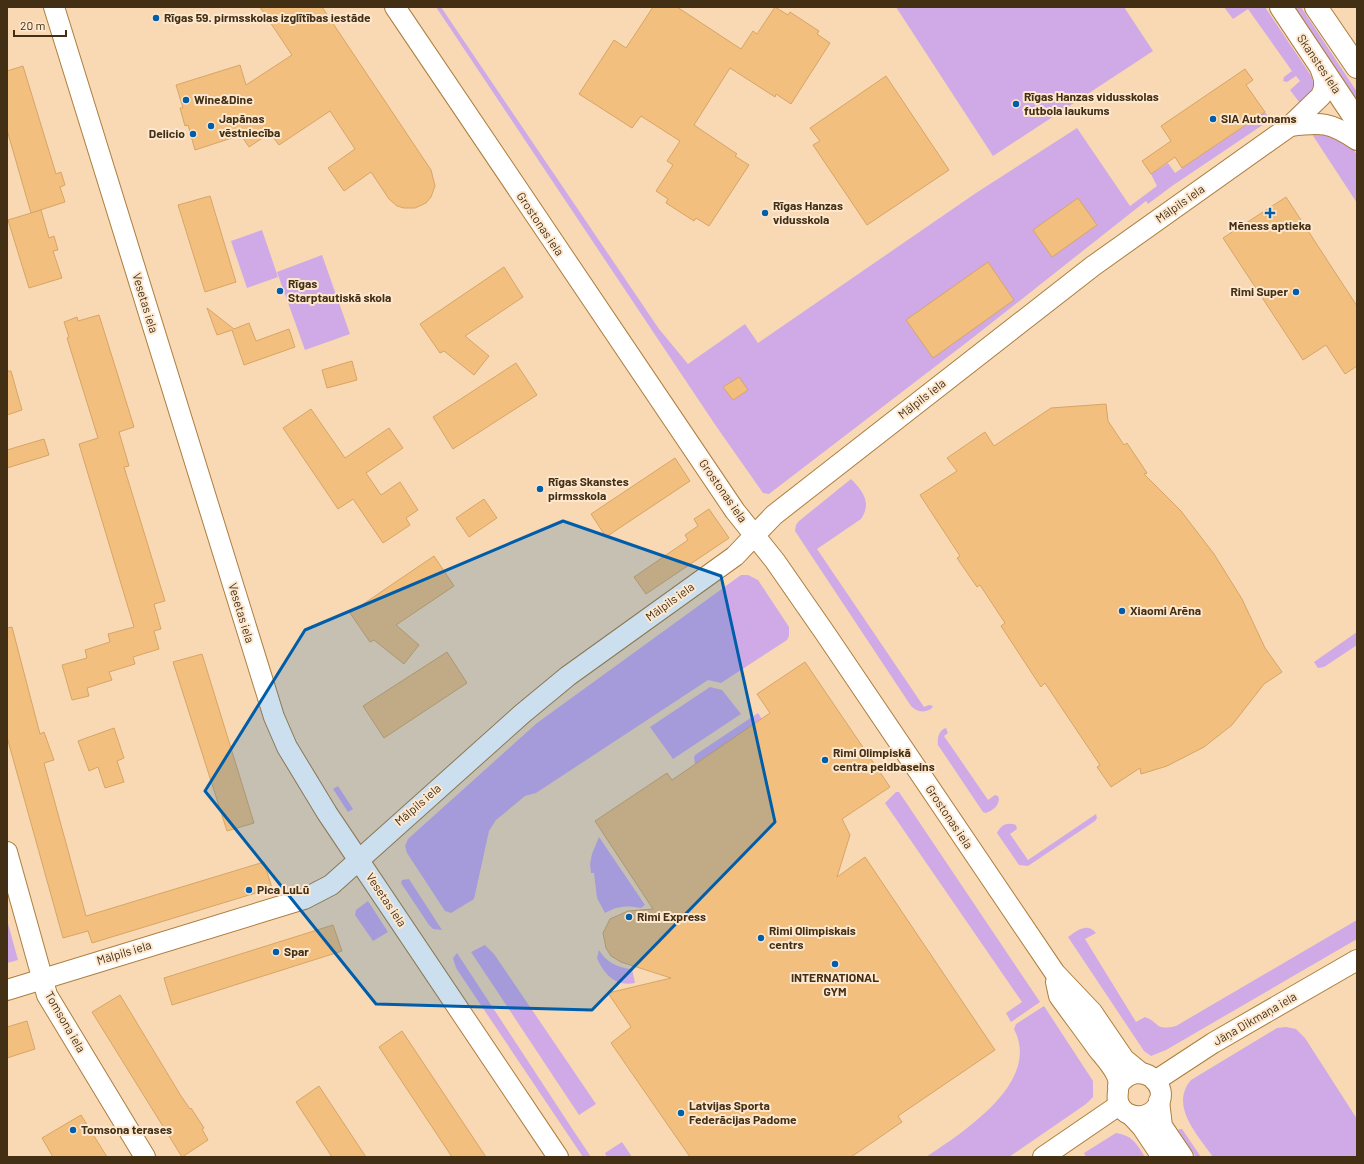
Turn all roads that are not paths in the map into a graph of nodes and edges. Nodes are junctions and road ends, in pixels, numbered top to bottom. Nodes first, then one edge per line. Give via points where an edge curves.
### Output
1 (54, 7) edge
2 (395, 7) edge
3 (1281, 7) edge
4 (1316, 7) edge
5 (1320, 67) junction
6 (1357, 67) edge
7 (1357, 121) edge
8 (1290, 126) junction
9 (1357, 140) edge
10 (756, 536) junction
11 (7, 852) edge
12 (358, 859) junction
13 (1357, 960) edge
14 (1055, 973) junction
15 (42, 979) junction
16 (7, 990) edge
17 (1148, 1077) junction
18 (1159, 1101) junction
19 (1123, 1102) junction
20 (145, 1157) edge
21 (558, 1157) edge
22 (1043, 1157) edge
23 (1162, 1157) edge
24 (1183, 1157) edge

1 - 12 street, Vesetas iela via 274,717 301,772
2 - 10 street, Grostonas iela via 735,511
3 - 5 main road, Skanstes iela
4 - 6 main road
5 - 7 main road, Skanstes iela
5 - 8 street, Mālpils iela via 1324,79 1321,96
8 - 9 street, Mālpils iela via 1308,123 1328,125
8 - 10 street, Mālpils iela via 1093,266 778,512
10 - 12 street, Mālpils iela via 735,556 556,685
10 - 14 street, Grostonas iela via 825,633
11 - 15 street, Tomsona iela
12 - 15 street, Mālpils iela via 331,884 304,899
12 - 21 street, Vesetas iela
13 - 17 street, Jāņa Dikmaņa iela via 1213,1043
14 - 17 street, Grostonas iela via 1092,1012 1124,1059
14 - 19 street, Grostonas iela via 1059,996 1112,1067 1117,1076
15 - 16 street, Mālpils iela
15 - 20 street, Tomsona iela via 47,995
17 - 18 street via 1159,1087
17 - 19 street via 1127,1076
18 - 19 street via 1156,1107 1145,1115
18 - 24 street via 1162,1126
19 - 22 street
19 - 23 street, Grostonas iela

